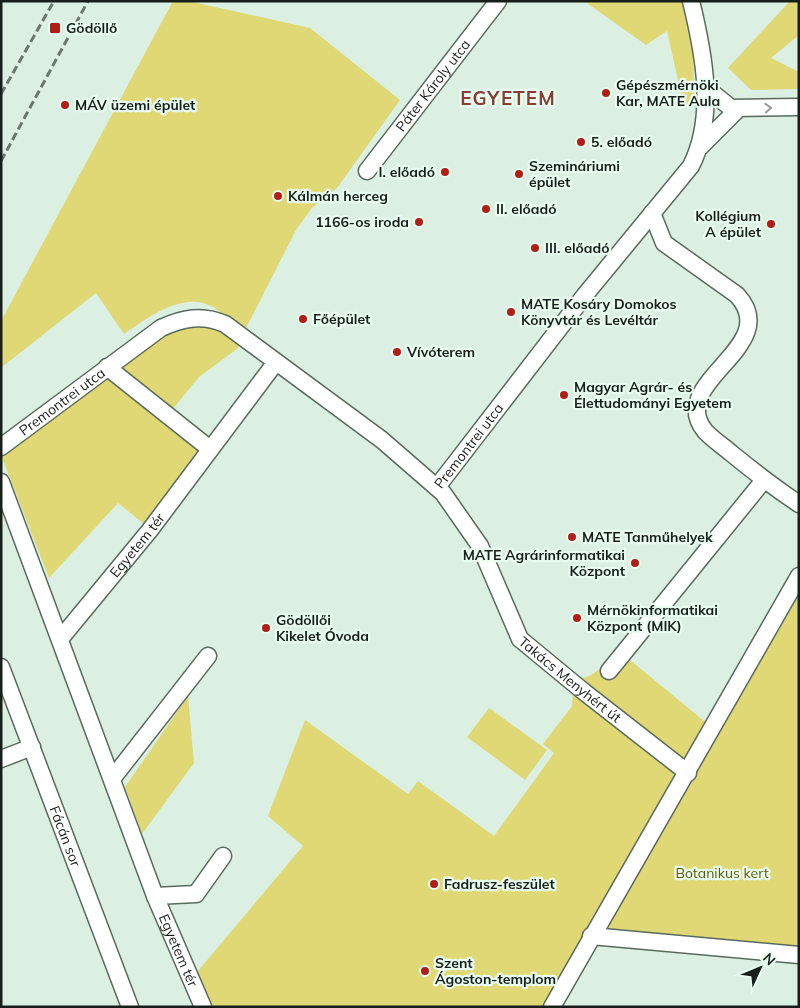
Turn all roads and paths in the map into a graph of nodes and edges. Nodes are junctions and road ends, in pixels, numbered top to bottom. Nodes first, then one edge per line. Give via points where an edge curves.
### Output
1 (498, 1) edge
2 (690, 1) edge
3 (704, 86) junction
4 (799, 107) edge
5 (738, 110) junction
6 (700, 147) junction
7 (367, 171) dead end
8 (652, 213) junction
9 (632, 238) junction
10 (664, 243) junction
11 (276, 362) junction
12 (107, 367) junction
13 (1, 447) edge
14 (210, 449) junction
15 (764, 480) junction
16 (1, 482) edge
17 (437, 487) junction
18 (799, 504) edge
19 (799, 576) edge
20 (61, 638) junction
21 (208, 656) dead end
22 (1, 667) edge
23 (609, 671) dead end
24 (32, 747) junction
25 (1, 759) edge
26 (688, 772) junction
27 (112, 779) junction
28 (223, 856) dead end
29 (155, 896) junction
30 (591, 936) junction
31 (799, 955) edge
32 (130, 1007) edge
33 (203, 1007) edge
34 (552, 1007) edge

1 - 7 street, Páter Károly utca
2 - 3 street, Premontrei utca
3 - 5 street via 726,106
3 - 6 street, Premontrei utca via 706,115
5 -> 4 street
5 - 6 street
6 - 8 street, Premontrei utca via 691,166
8 - 9 street, Premontrei utca
8 - 10 street
9 - 10 street
9 - 17 street, Premontrei utca
10 - 15 street via 737,295 747,308 747,334 699,396 697,410 704,430
11 - 12 street, Premontrei utca via 224,324 193,318 161,328
11 - 14 street, Egyetem tér
11 - 17 street, Premontrei utca via 382,440
12 - 13 street, Premontrei utca
12 - 14 street
14 - 20 street, Egyetem tér via 150,530
15 - 18 street
15 - 23 street
16 - 20 street, Egyetem tér
17 - 26 street, Takács Menyhért út via 480,546 520,639
19 - 26 street
20 - 27 street, Egyetem tér
21 - 27 street
22 - 24 street, Fácán sor
24 - 25 street
24 - 32 street, Fácán sor
26 - 30 street
27 - 29 street, Egyetem tér
28 - 29 street, Egyetem tér via 196,894
29 - 33 street, Egyetem tér
30 - 31 street
30 - 34 street

